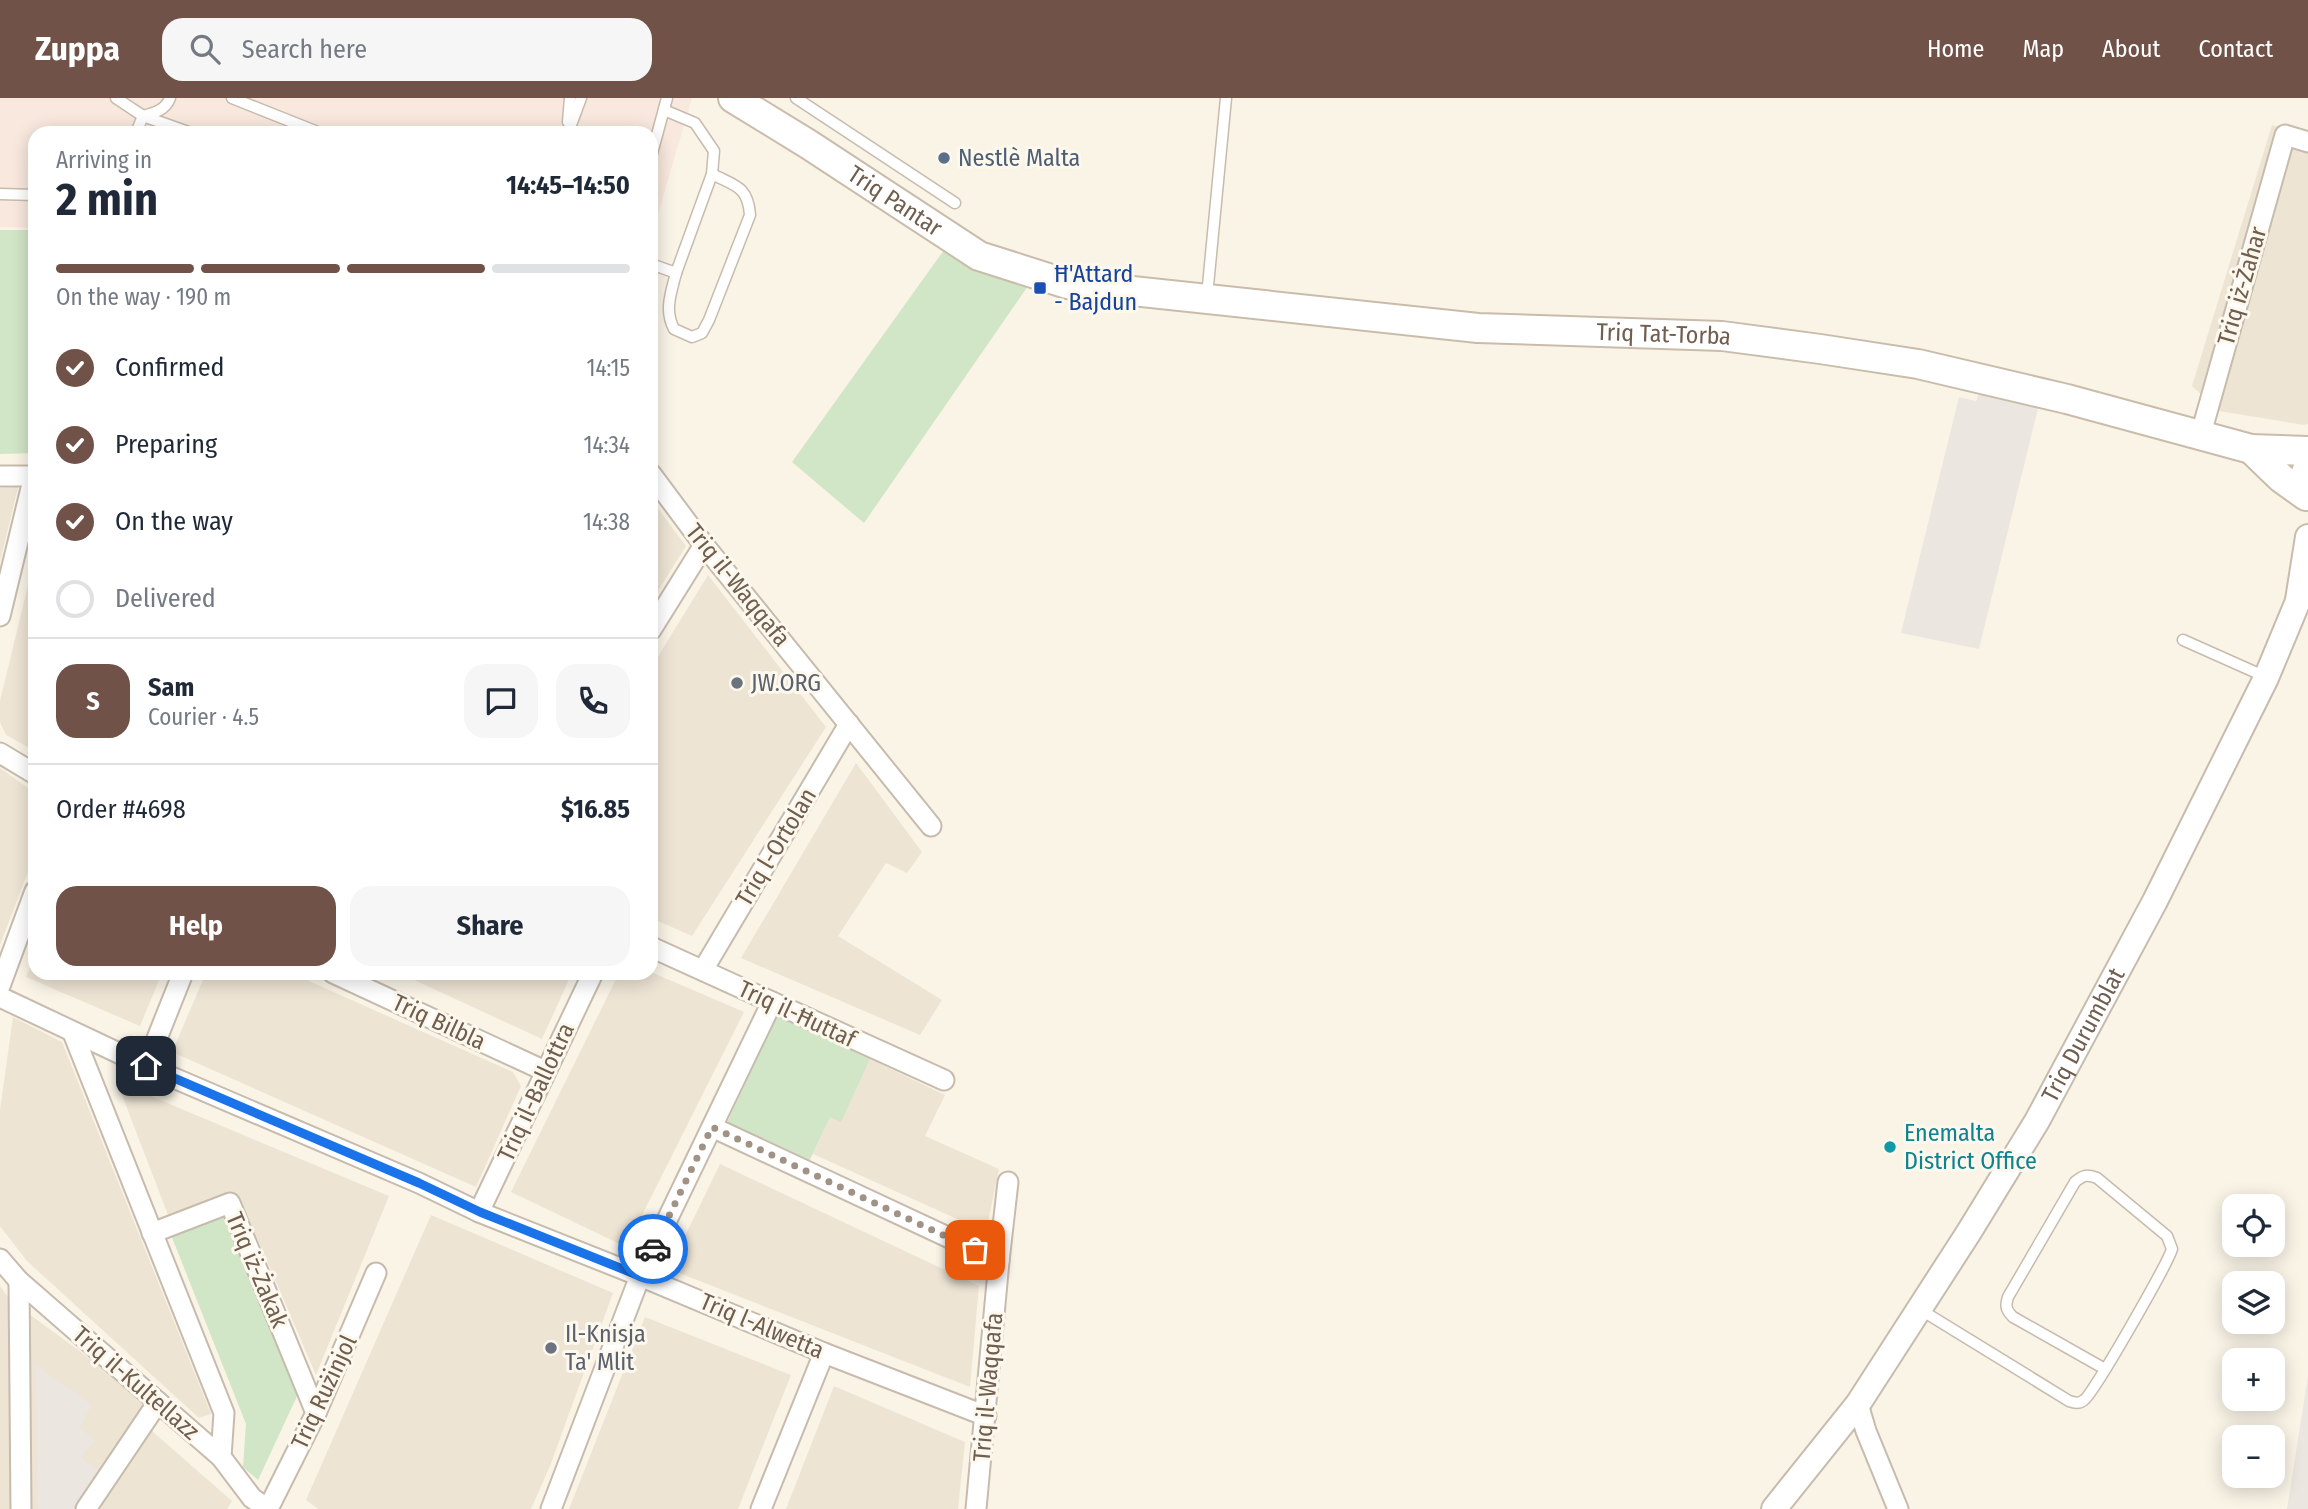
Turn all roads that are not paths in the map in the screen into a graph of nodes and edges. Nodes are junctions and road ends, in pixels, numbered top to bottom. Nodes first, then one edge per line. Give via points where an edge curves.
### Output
1 (116, 98) edge
2 (170, 98) edge
3 (232, 98) edge
4 (570, 98) edge
5 (581, 98) edge
6 (667, 98) edge
7 (733, 98) edge
8 (796, 98) edge
9 (1226, 98) edge
10 (664, 110) junction
11 (143, 116) junction
12 (139, 126) edge
13 (171, 126) edge
14 (302, 126) edge
15 (568, 126) edge
16 (571, 126) edge
17 (658, 132) edge
18 (2308, 142) edge
19 (712, 174) junction
20 (0, 194) edge
21 (28, 195) edge
22 (955, 203) dead end
23 (658, 267) edge
24 (676, 273) junction
25 (1067, 284) joint
26 (1206, 299) junction
27 (2308, 436) edge
28 (2200, 437) junction
29 (2241, 446) junction
30 (2308, 451) edge
31 (2308, 463) edge
32 (0, 476) edge
33 (28, 476) edge
34 (658, 483) edge
35 (2307, 497) edge
36 (28, 501) edge
37 (2308, 537) edge
38 (704, 545) junction
39 (2303, 593) edge
40 (0, 616) edge
41 (658, 619) edge
42 (2183, 640) dead end
43 (2266, 678) junction
44 (849, 724) junction
45 (0, 752) edge
46 (28, 770) edge
47 (932, 826) dead end
48 (28, 910) edge
49 (658, 950) edge
50 (703, 970) junction
51 (180, 980) edge
52 (348, 980) edge
53 (590, 980) edge
54 (0, 986) edge
55 (0, 997) edge
56 (772, 1002) junction
57 (74, 1033) junction
58 (146, 1066) junction
59 (545, 1071) junction
60 (944, 1080) dead end
61 (712, 1127) junction
62 (1009, 1182) dead end
63 (480, 1212) junction
64 (152, 1233) junction
65 (0, 1259) edge
66 (999, 1261) junction
67 (376, 1273) dead end
68 (640, 1276) junction
69 (19, 1280) junction
70 (1920, 1310) junction
71 (824, 1353) junction
72 (2105, 1369) junction
73 (158, 1402) junction
74 (1858, 1404) junction
75 (316, 1413) junction
76 (986, 1416) junction
77 (221, 1457) junction
78 (258, 1506) edge
79 (21, 1509) edge
80 (86, 1509) edge
81 (551, 1509) edge
82 (761, 1509) edge
83 (976, 1509) edge
84 (1774, 1509) edge
85 (1898, 1509) edge

1 - 11 lane
2 - 11 lane via 156,112
3 - 14 lane
4 - 15 lane
5 - 16 lane
6 - 10 lane
7 - 25 main road, Triq Pantar via 979,256
8 - 22 lane
9 - 26 lane
10 - 17 lane
10 - 19 lane via 695,123 706,136 714,151
11 - 12 lane
11 - 13 lane
18 - 28 street, Triq iż-Żahar via 2285,135
19 - 24 lane
19 - 24 lane via 743,190 750,215 709,320 702,333 692,337 674,330 668,319
20 - 21 lane
23 - 24 lane
25 - 26 main road, Triq Tat-Torba
26 - 28 main road, Triq Tat-Torba via 1478,328 1722,337 1820,349 1932,367
27 - 29 main road
28 - 29 main road, Triq Tat-Torba
29 - 30 main road, Triq Tat-Torba
29 - 35 main road
31 - 35 street via 2302,478
32 - 33 street
34 - 38 street, Triq il-Waqqafa
36 - 40 street
37 - 39 street, Triq Durumblat
38 - 41 street
38 - 44 street, Triq il-Waqqafa
39 - 43 street, Triq Durumblat
42 - 43 lane
43 - 70 street, Triq Durumblat via 2155,901 2037,1121
44 - 47 street, Triq il-Waqqafa
44 - 50 street, Triq l-Ortolan
45 - 46 street
48 - 54 street
49 - 50 street, Triq il-Ħuttaf
50 - 56 street, Triq il-Ħuttaf
51 - 58 street
52 - 59 street, Triq Bilbla
53 - 59 street, Triq il-Ballottra
55 - 57 street, Triq l-Alwetta
56 - 60 street, Triq il-Ħuttaf
56 - 61 street
57 - 58 street, Triq l-Alwetta
57 - 64 street
58 - 63 street, Triq l-Alwetta
59 - 63 street, Triq il-Ballottra
61 - 66 street
61 - 68 street
62 - 66 street, Triq il-Waqqafa
63 - 68 street, Triq l-Alwetta
64 - 75 street, Triq iż-Żakak via 230,1203
64 - 77 street via 223,1413
65 - 69 street, Triq il-Kultellazz
66 - 76 street, Triq il-Waqqafa
67 - 75 street, Triq Rużinjol
68 - 71 street, Triq l-Alwetta
68 - 81 street
69 - 73 street, Triq il-Kultellazz
69 - 79 street
70 - 72 lane via 2069,1401 2076,1403 2089,1396
70 - 74 street, Triq Durumblat
71 - 76 street, Triq l-Alwetta
71 - 82 street
72 - 72 lane via 2172,1249 2167,1237 2090,1175 2075,1182 2006,1304 2013,1317
73 - 77 street, Triq il-Kultellazz
73 - 80 street
74 - 84 street, Triq Durumblat
74 - 85 street
75 - 78 street, Triq Rużinjol
76 - 83 street, Triq il-Waqqafa
77 - 78 street, Triq il-Kultellazz

